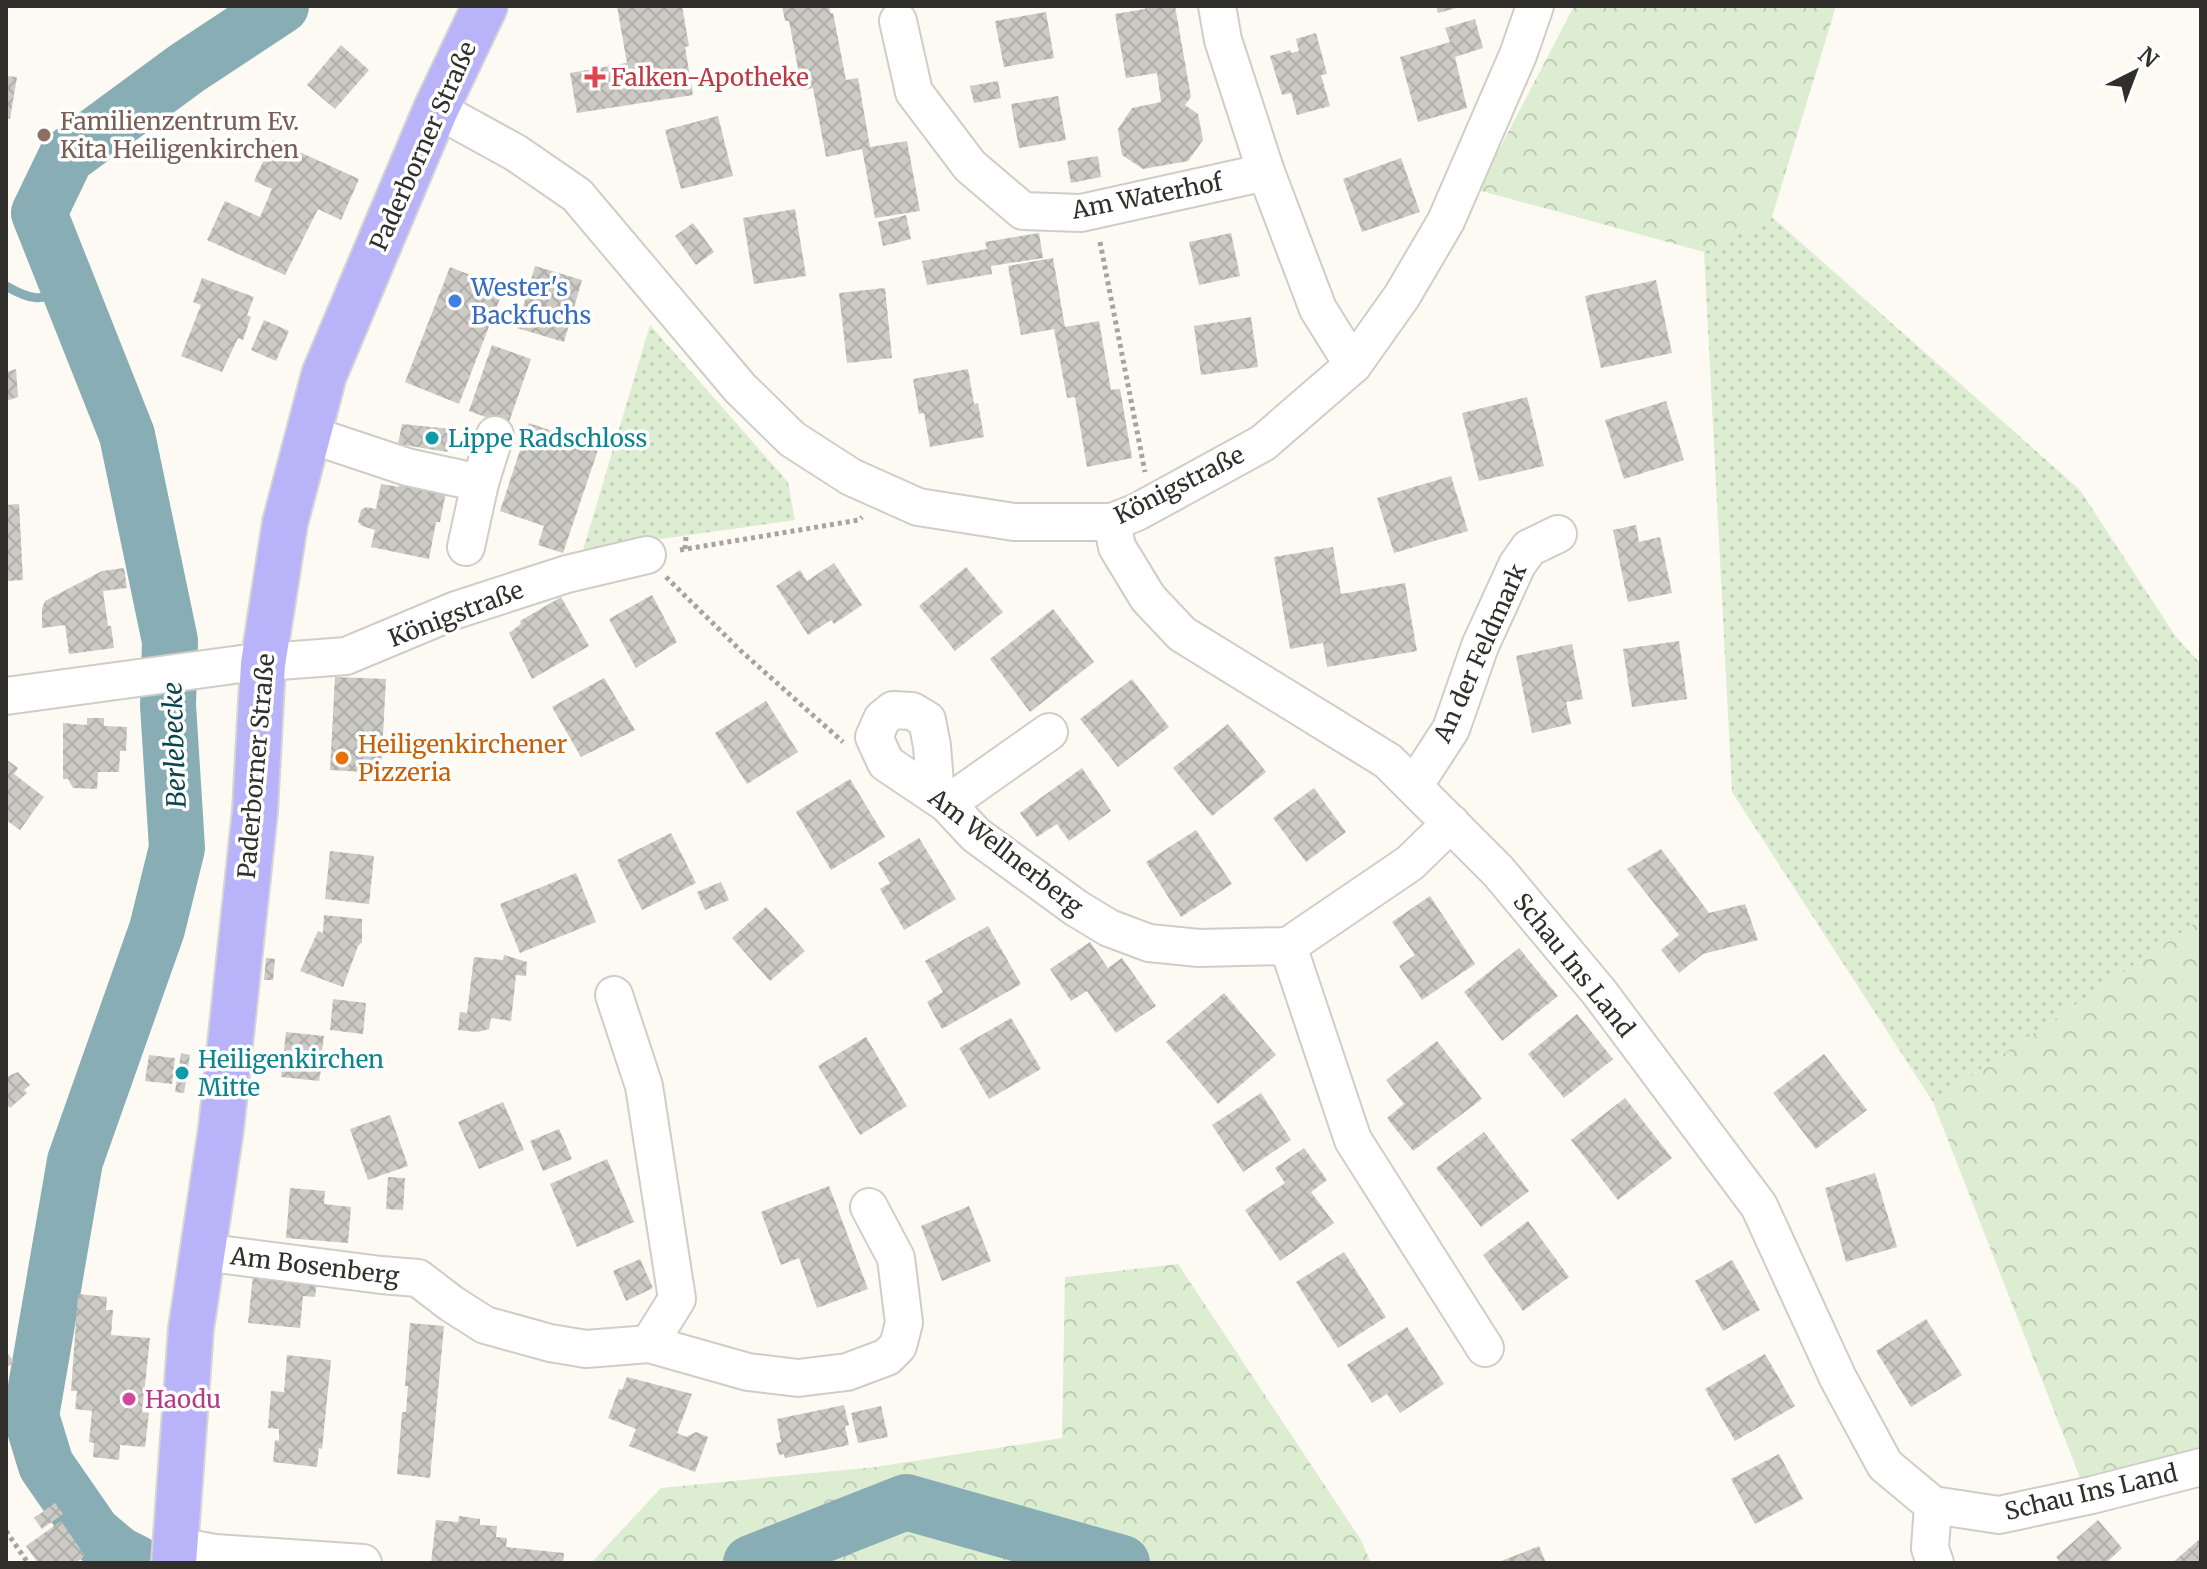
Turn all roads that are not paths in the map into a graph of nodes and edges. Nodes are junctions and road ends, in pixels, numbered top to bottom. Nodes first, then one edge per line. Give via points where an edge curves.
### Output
1 (485, 6) edge
2 (1217, 6) edge
3 (1535, 6) edge
4 (898, 21) dead end
5 (436, 109) junction
6 (1266, 172) junction
7 (1353, 365) junction
8 (308, 434) junction
9 (495, 435) dead end
10 (480, 483) junction
11 (1112, 522) junction
12 (1558, 534) dead end
13 (466, 547) dead end
14 (647, 555) road end
15 (263, 664) junction
16 (6, 696) edge
17 (1049, 732) dead end
18 (1414, 786) junction
19 (947, 804) junction
20 (1451, 823) junction
21 (1288, 946) junction
22 (614, 995) dead end
23 (869, 1207) dead end
24 (202, 1252) junction
25 (649, 1344) junction
26 (1485, 1348) dead end
27 (2201, 1467) edge
28 (1933, 1505) junction
29 (175, 1555) edge
30 (363, 1563) edge
31 (1935, 1563) edge

1 - 5 main road, Paderborner Straße
2 - 6 street
3 - 7 street, Königstraße via 1446,221
4 - 6 street, Am Waterhof via 914,92 970,166 1023,211 1081,213
5 - 8 main road, Paderborner Straße via 324,375
5 - 11 street, Königstraße via 516,153 577,195 740,388 792,439 851,477 918,507 998,520
6 - 7 street via 1318,309
7 - 11 street, Königstraße via 1263,443
8 - 10 street via 407,467
8 - 15 main road, Paderborner Straße via 285,523
9 - 10 street
10 - 13 street
11 - 18 street, Schau Ins Land via 1117,547 1148,598 1182,634 1388,761
12 - 18 street, An der Feldmark via 1529,548 1517,565 1480,646 1451,729
14 - 15 street, Königstraße via 470,606 346,656
15 - 16 street, Königstraße
15 - 24 main road, Paderborner Straße via 255,811 227,1078
17 - 19 street
18 - 20 street, Schau Ins Land
19 - 19 street, Am Wellnerberg via 886,763 877,748 876,728 893,710 912,711 927,720 935,784
19 - 21 street, Am Wellnerberg via 976,835 1109,928 1149,943
20 - 21 street via 1410,863
20 - 28 street, Schau Ins Land via 1599,992 1759,1206 1838,1378 1885,1465
21 - 26 street via 1353,1140
22 - 25 street via 644,1086 677,1299
23 - 25 street, Am Bosenberg via 896,1258 904,1323 898,1346 887,1357 847,1372 798,1378 748,1372
24 - 25 street, Am Bosenberg via 418,1278 485,1325 550,1343 586,1349
24 - 29 main road, Paderborner Straße via 191,1329
27 - 28 street, Schau Ins Land via 1999,1515
28 - 31 street via 1930,1548
29 - 30 street

